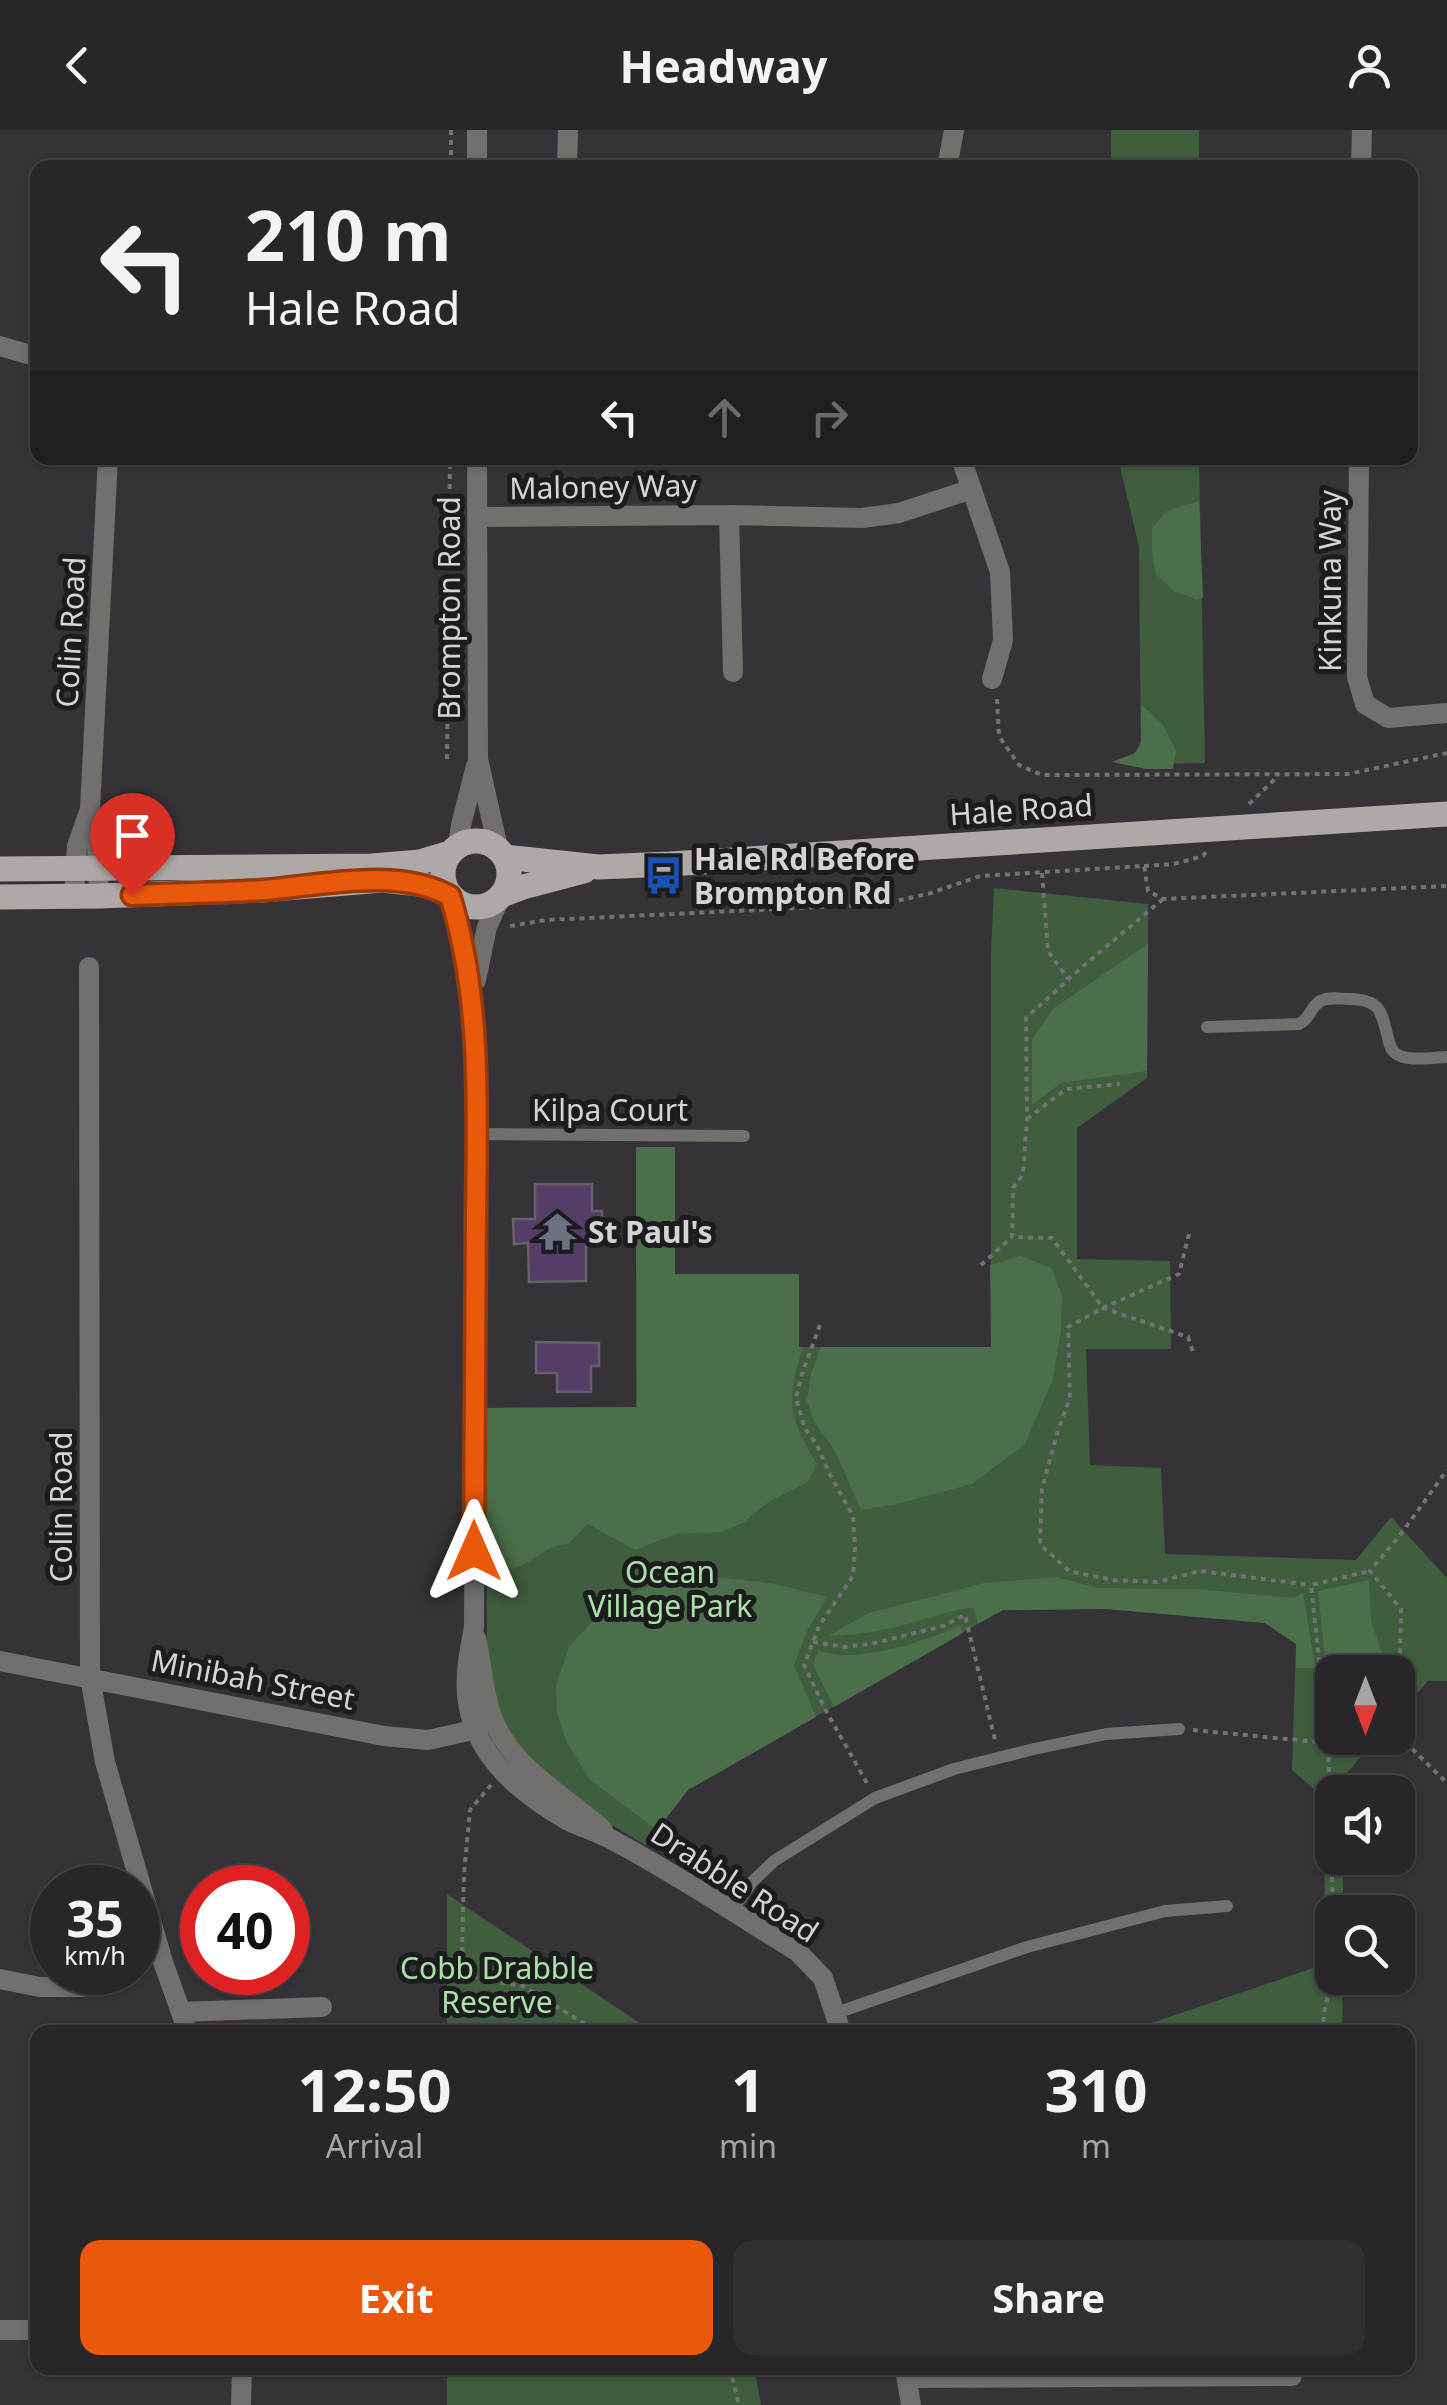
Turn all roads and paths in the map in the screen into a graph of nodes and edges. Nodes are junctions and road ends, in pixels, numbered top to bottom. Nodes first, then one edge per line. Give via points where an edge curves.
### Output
1 (451, 130) edge
2 (477, 130) edge
3 (568, 130) edge
4 (954, 130) edge
5 (1362, 130) edge
6 (451, 160) edge
7 (477, 160) edge
8 (567, 160) edge
9 (949, 160) edge
10 (1362, 160) edge
11 (0, 346) edge
12 (30, 355) edge
13 (108, 465) edge
14 (450, 465) edge
15 (477, 465) edge
16 (963, 465) edge
17 (1359, 465) edge
18 (972, 490) junction
19 (729, 515) junction
20 (478, 518) junction
21 (733, 672) dead end
22 (992, 679) joint
23 (1447, 713) edge
24 (1447, 753) edge
25 (447, 759) dead end
26 (478, 759) junction
27 (1281, 774) junction
28 (1242, 812) dead end
29 (1447, 814) edge
30 (1212, 842) dead end
31 (454, 849) junction
32 (502, 852) junction
33 (1144, 866) junction
34 (598, 867) junction
35 (0, 869) edge
36 (87, 869) junction
37 (1042, 872) junction
38 (1447, 886) edge
39 (449, 895) junction
40 (86, 896) junction
41 (502, 896) junction
42 (0, 897) edge
43 (1163, 899) junction
44 (501, 928) dead end
45 (89, 967) dead end
46 (1068, 979) junction
47 (473, 1002) junction
48 (1207, 1026) dead end
49 (1447, 1057) edge
50 (1120, 1084) dead end
51 (1027, 1119) junction
52 (476, 1134) junction
53 (744, 1136) dead end
54 (1189, 1234) dead end
55 (1012, 1237) junction
56 (981, 1265) dead end
57 (1103, 1308) junction
58 (820, 1326) dead end
59 (1193, 1352) dead end
60 (1447, 1470) edge
61 (1370, 1571) junction
62 (1311, 1585) junction
63 (813, 1642) junction
64 (1319, 1655) edge
65 (1399, 1655) edge
66 (0, 1661) edge
67 (90, 1677) junction
68 (484, 1723) junction
69 (1179, 1729) joint
70 (1315, 1742) edge
71 (1415, 1751) edge
72 (1328, 1755) edge
73 (999, 1757) junction
74 (502, 1774) junction
75 (1447, 1782) edge
76 (875, 1798) junction
77 (614, 1840) junction
78 (1332, 1895) edge
79 (1226, 1906) dead end
80 (732, 1912) junction
81 (164, 1962) junction
82 (160, 1963) edge
83 (0, 1979) edge
84 (30, 1986) edge
85 (1328, 1995) edge
86 (322, 2008) dead end
87 (181, 2012) junction
88 (838, 2023) edge
89 (186, 2025) edge
90 (587, 2025) edge
91 (1323, 2025) edge
92 (0, 2330) edge
93 (30, 2330) edge
94 (242, 2375) edge
95 (732, 2375) edge
96 (906, 2375) edge
97 (1163, 2375) edge
98 (1292, 2376) dead end
99 (242, 2405) edge
100 (738, 2405) edge
101 (911, 2405) edge

1 - 6 path
2 - 7 street
3 - 8 street
4 - 9 street
5 - 10 street
11 - 12 street
13 - 36 street, Colin Road via 90,809 78,846
14 - 25 path
15 - 20 street, Brompton Road
16 - 18 street
17 - 23 street, Kinkuna Way via 1357,677 1365,704 1388,718
18 - 19 street, Maloney Way via 862,518
18 - 22 street via 1000,572 1004,640
19 - 20 street, Maloney Way
19 - 21 street, Maloney Way
20 - 26 street, Brompton Road
22 - 27 path via 999,736 1019,765 1042,775
24 - 27 path via 1348,774
26 - 31 street, Brompton Road
26 - 32 street, Brompton Road
27 - 28 path
29 - 34 main road, Hale Road
30 - 33 path via 1203,856
31 - 32 main road via 472,840
31 - 36 main road via 420,862 372,866
31 - 39 main road via 442,873
32 - 34 main road, Hale Road
32 - 41 main road via 510,870
33 - 37 path
33 - 43 path via 1148,891
34 - 41 main road, Hale Road
35 - 36 main road
36 - 40 street, Colin Road
37 - 44 path via 980,876 884,904 546,920
37 - 46 path via 1048,951
38 - 43 path
39 - 40 main road via 382,880
39 - 41 main road via 470,907
39 - 47 street
40 - 42 main road
41 - 47 street via 487,928
43 - 46 path
45 - 67 street, Colin Road
46 - 51 path via 1026,1018
47 - 52 street
48 - 49 lane via 1299,1024 1324,999 1359,1000 1376,1005 1395,1054
50 - 51 path via 1066,1089
51 - 55 path via 1023,1174 1013,1188
52 - 53 lane, Kilpa Court
52 - 68 street via 474,1627 467,1696
54 - 57 path via 1180,1274
55 - 56 path
55 - 57 path via 1052,1238
57 - 59 path via 1188,1338
57 - 62 path via 1068,1328 1070,1398 1042,1489 1040,1544 1069,1571 1114,1580 1157,1582 1200,1571
58 - 63 path via 796,1398 805,1429 853,1516 855,1548 853,1576
60 - 61 path
61 - 62 path
61 - 65 path via 1402,1610
62 - 64 path
63 - 73 path via 846,1648 875,1643 964,1615
63 - 76 path via 804,1665
66 - 67 street, Minibah Street
67 - 68 street, Minibah Street via 384,1736 428,1740
67 - 81 street, Colin Road via 104,1762
68 - 74 street, Drabble Road via 486,1751
68 - 77 street, Drabble Road via 519,1762
69 - 70 path
69 - 73 lane via 1106,1734
71 - 75 path
72 - 78 path
73 - 76 lane
74 - 77 street, Drabble Road via 568,1820
74 - 90 path via 470,1810 462,1950 476,1979 523,1986
76 - 80 lane via 774,1861
77 - 80 street, Drabble Road
79 - 88 lane via 1165,1911 1027,1947
80 - 88 street, Drabble Road via 798,1952 823,1978
81 - 82 street
81 - 87 street, Colin Road
83 - 84 street
85 - 91 path
86 - 87 street
87 - 89 street, Colin Road
92 - 93 street
94 - 99 street
95 - 100 path
96 - 101 street
97 - 98 street

